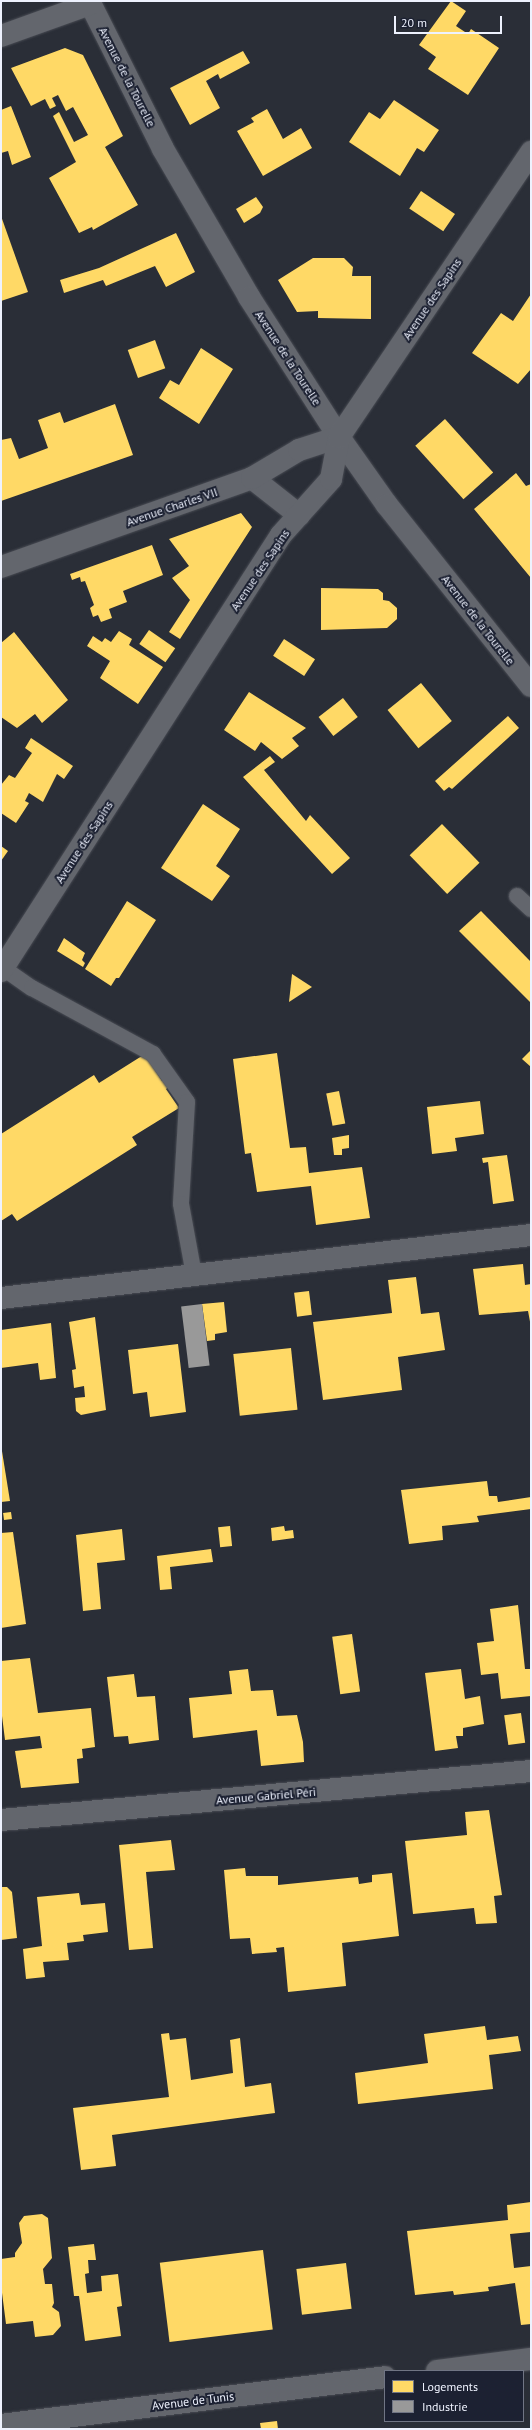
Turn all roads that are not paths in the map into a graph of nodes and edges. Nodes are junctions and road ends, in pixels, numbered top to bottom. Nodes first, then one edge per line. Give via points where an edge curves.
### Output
1 (89, 3) edge
2 (1, 36) edge
3 (531, 152) edge
4 (339, 437) junction
5 (252, 478) junction
6 (299, 515) junction
7 (1, 567) edge
8 (531, 686) edge
9 (517, 896) dead end
10 (531, 909) edge
11 (2, 970) edge
12 (531, 1235) edge
13 (194, 1275) junction
14 (1, 1298) edge
15 (531, 1771) edge
16 (1, 1820) edge
17 (531, 2359) edge
18 (445, 2370) edge
19 (384, 2377) edge
20 (1, 2425) edge

1 - 2 street
1 - 4 street, Avenue de la Tourelle via 163,150 248,297
3 - 4 street, Avenue des Sapins
4 - 5 street, Avenue Charles VII via 299,450
4 - 6 street, Avenue des Sapins via 331,479
4 - 8 street, Avenue de la Tourelle via 387,505
5 - 6 street
5 - 7 street, Avenue Charles VII
6 - 11 street, Avenue des Sapins via 281,535
9 - 10 lane
11 - 13 lane via 153,1054 187,1102 181,1204
12 - 13 street
13 - 14 street
15 - 16 street, Avenue Gabriel Péri
17 - 18 street
19 - 20 street, Avenue de Tunis

